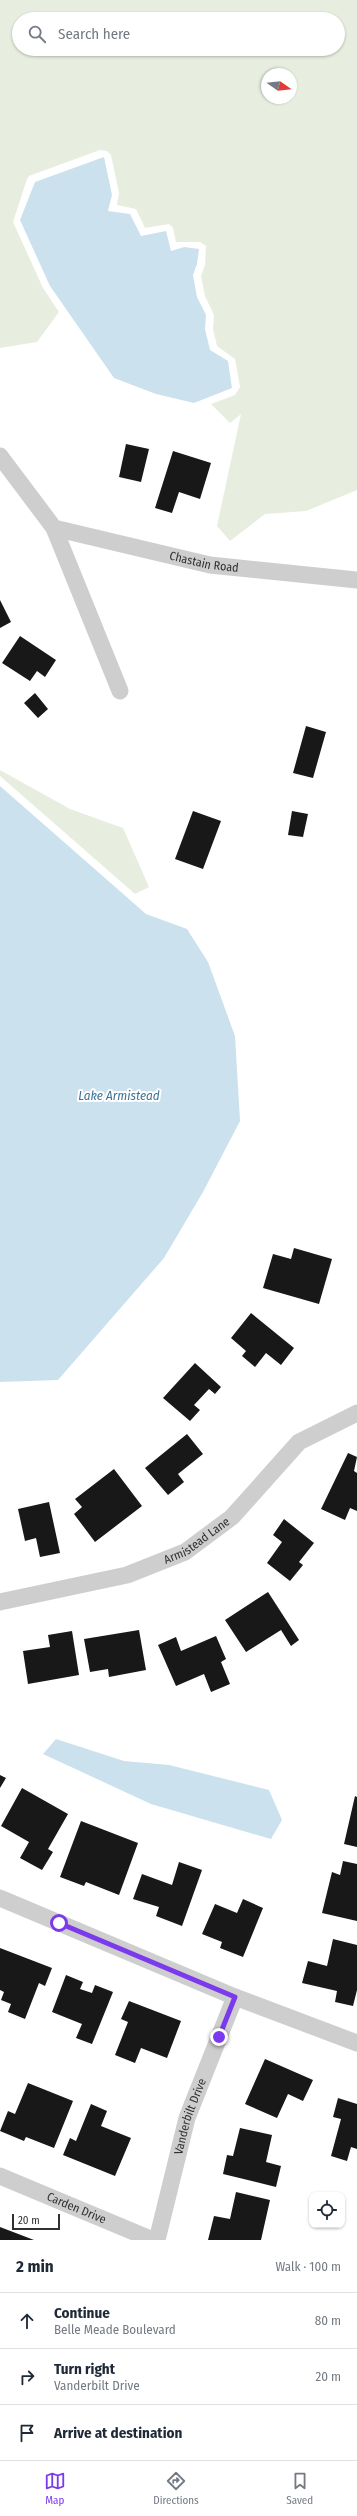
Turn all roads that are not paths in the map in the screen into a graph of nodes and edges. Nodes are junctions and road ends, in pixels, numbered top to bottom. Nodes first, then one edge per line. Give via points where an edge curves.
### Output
1 (0, 456) edge
2 (54, 528) junction
3 (357, 580) edge
4 (120, 691) dead end
5 (357, 1413) edge
6 (0, 1602) edge
7 (0, 1898) edge
8 (235, 1997) junction
9 (357, 2043) edge
10 (0, 2176) edge
11 (153, 2240) edge
12 (157, 2240) edge

1 - 2 street
2 - 3 street, Chastain Road via 210,565
2 - 4 street
5 - 6 street, Armistead Lane via 299,1442 232,1517 185,1552 127,1575
7 - 8 street
8 - 9 street
8 - 12 street, Vanderbilt Drive via 187,2118
10 - 11 street, Carden Drive

